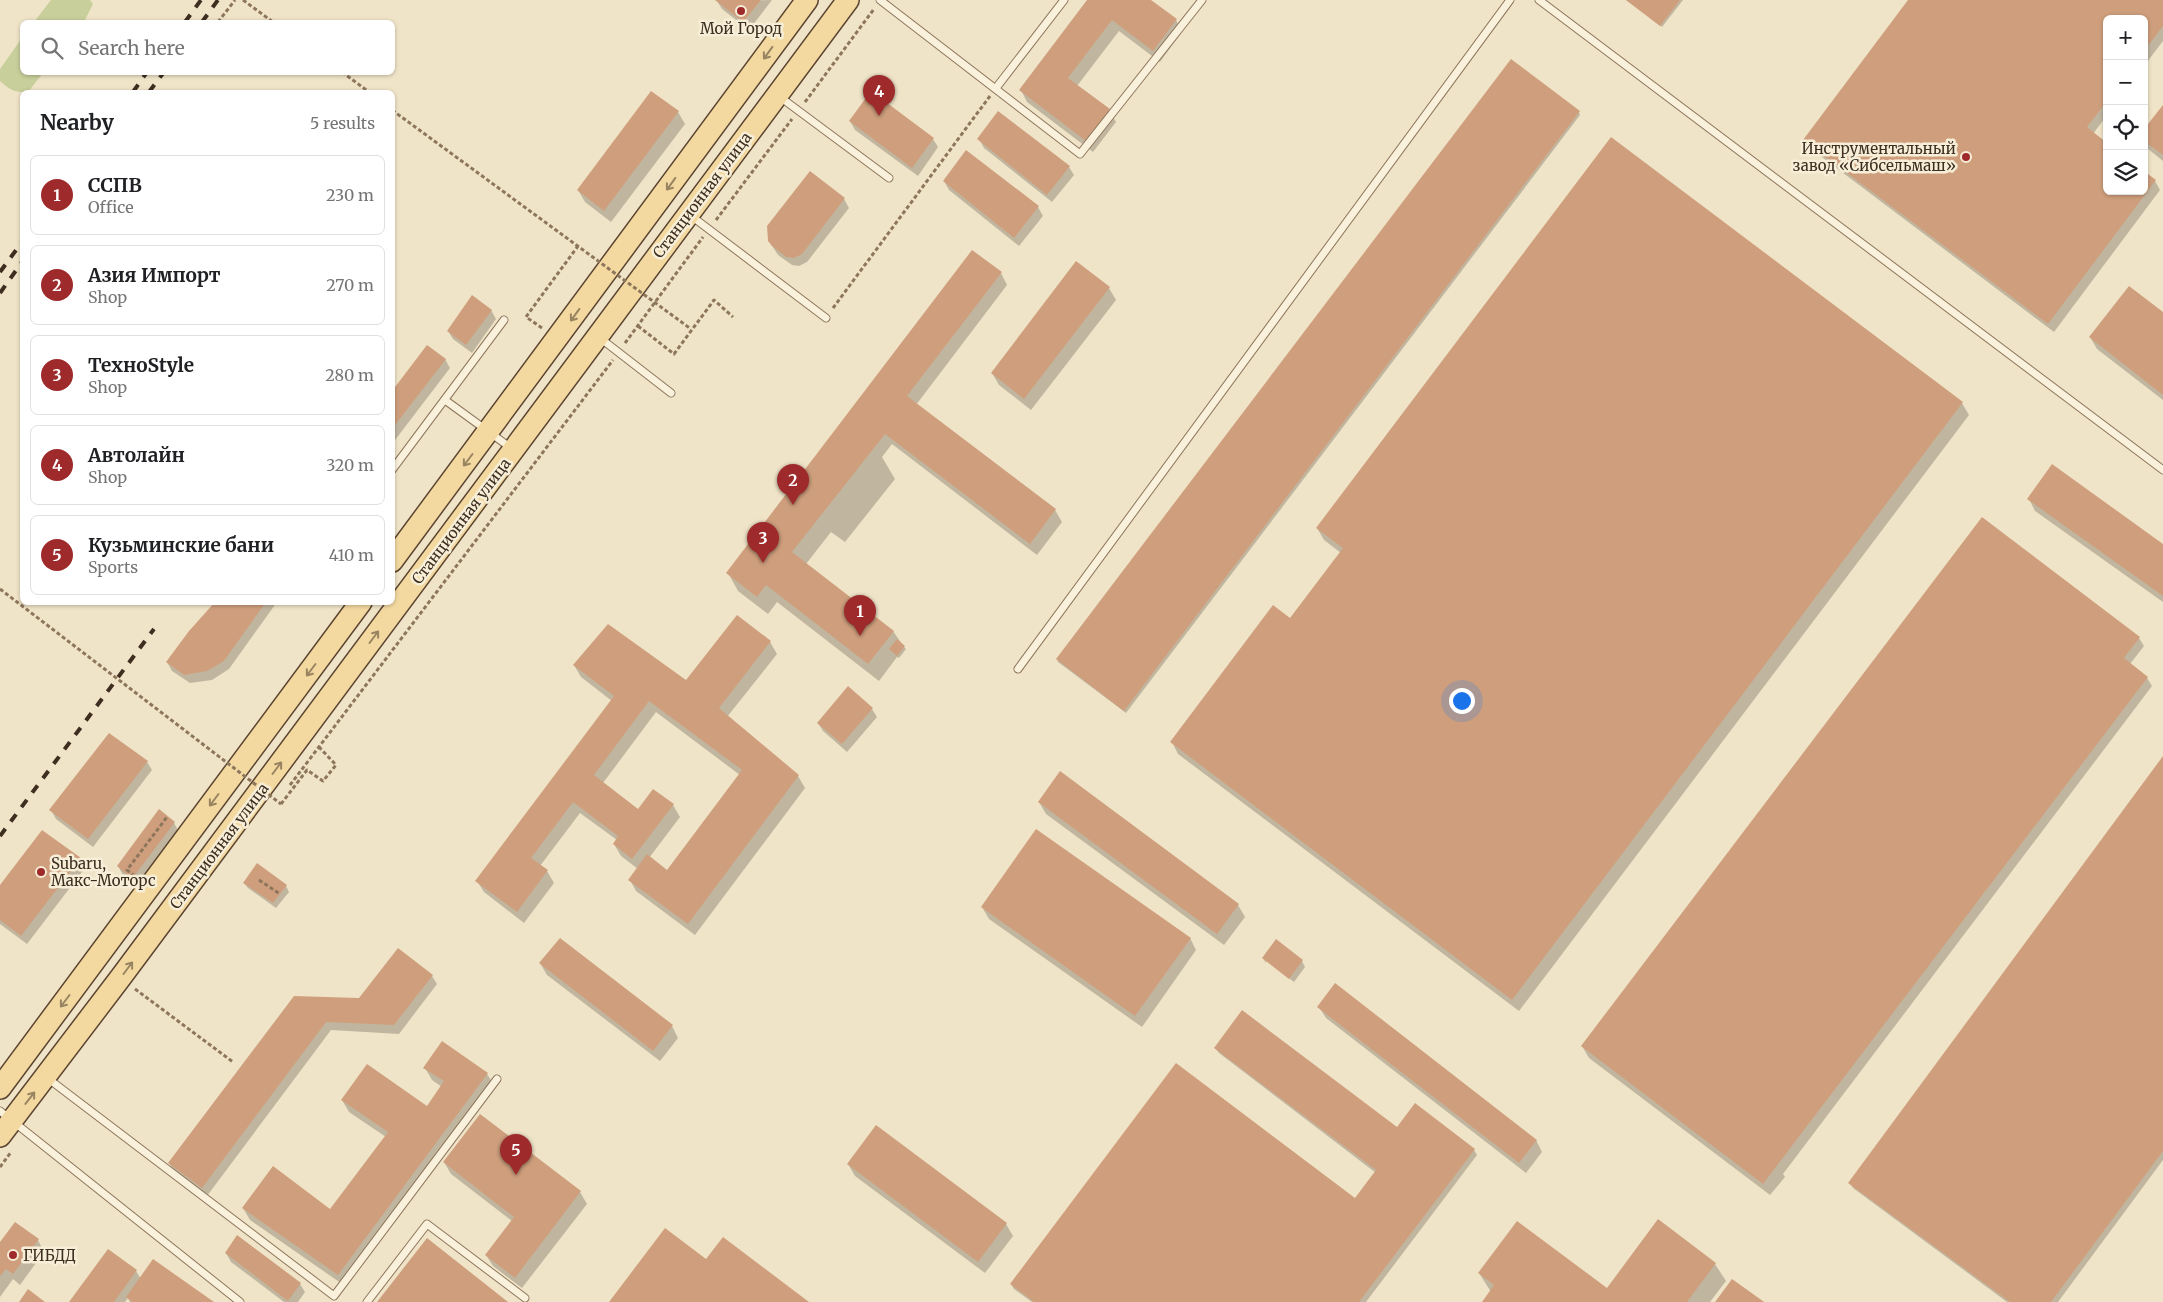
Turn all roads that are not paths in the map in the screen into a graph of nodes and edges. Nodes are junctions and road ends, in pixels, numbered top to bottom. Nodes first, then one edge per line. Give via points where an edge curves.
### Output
1 (807, 0) edge
2 (848, 0) edge
3 (880, 0) edge
4 (1064, 0) edge
5 (1202, 0) edge
6 (1510, 0) edge
7 (1539, 0) edge
8 (996, 88) junction
9 (778, 95) junction
10 (889, 178) dead end
11 (688, 213) junction
12 (826, 318) road end
13 (504, 320) dead end
14 (598, 336) junction
15 (671, 393) dead end
16 (445, 400) junction
17 (488, 432) junction
18 (513, 450) junction
19 (395, 466) edge
20 (2163, 470) edge
21 (395, 557) edge
22 (360, 605) edge
23 (1018, 669) dead end
24 (46, 1077) junction
25 (497, 1079) dead end
26 (0, 1088) edge
27 (10, 1125) edge
28 (525, 1298) dead end
29 (240, 1302) edge
30 (367, 1302) edge

1 -> 17 main road, Станционная улица
2 - 9 main road, Станционная улица
3 - 8 lane
4 - 8 lane
5 - 8 lane via 1080,154
6 - 23 lane
7 - 20 lane
9 - 10 lane
9 - 11 main road, Станционная улица
11 - 12 lane
11 - 14 main road, Станционная улица
13 - 16 lane
14 - 15 lane
14 - 18 main road, Станционная улица
16 - 17 lane
16 - 19 lane
17 - 18 lane
17 -> 21 main road, Станционная улица
24 -> 18 main road, Станционная улица via 132,986
22 -> 26 main road, Станционная улица
24 - 25 lane via 334,1296
27 -> 24 main road, Станционная улица
27 - 29 lane
28 - 30 lane via 427,1224

